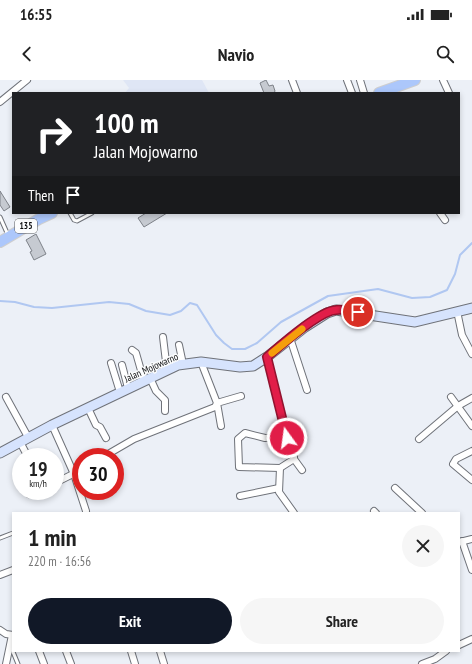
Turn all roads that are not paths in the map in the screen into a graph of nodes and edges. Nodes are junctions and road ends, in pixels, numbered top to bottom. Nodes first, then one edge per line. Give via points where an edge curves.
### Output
1 (27, 80) edge
2 (292, 80) edge
3 (347, 80) edge
4 (360, 80) edge
5 (415, 80) edge
6 (443, 80) edge
7 (12, 92) edge
8 (12, 92) edge
9 (297, 92) edge
10 (352, 92) edge
11 (364, 92) edge
12 (382, 92) edge
13 (449, 92) edge
14 (0, 102) edge
15 (50, 214) edge
16 (71, 214) edge
17 (90, 214) edge
18 (441, 214) edge
19 (0, 217) edge
20 (445, 220) dead end
21 (4, 225) junction
22 (0, 227) edge
23 (4, 239) edge
24 (472, 308) edge
25 (457, 311) junction
26 (163, 337) dead end
27 (290, 338) junction
28 (179, 345) dead end
29 (132, 350) dead end
30 (472, 354) edge
31 (267, 357) junction
32 (201, 362) junction
33 (111, 364) dead end
34 (183, 364) junction
35 (122, 365) dead end
36 (169, 369) junction
37 (147, 379) junction
38 (124, 390) junction
39 (307, 390) dead end
40 (241, 396) dead end
41 (6, 397) dead end
42 (451, 397) dead end
43 (472, 398) edge
44 (217, 403) junction
45 (458, 406) junction
46 (88, 408) junction
47 (165, 411) dead end
48 (52, 425) junction
49 (221, 426) dead end
50 (472, 426) edge
51 (28, 437) junction
52 (106, 438) dead end
53 (287, 438) junction
54 (419, 439) dead end
55 (20, 442) junction
56 (23, 448) edge
57 (118, 448) edge
58 (472, 451) edge
59 (0, 453) edge
60 (294, 459) junction
61 (280, 468) junction
62 (72, 470) edge
63 (302, 470) dead end
64 (472, 480) edge
65 (279, 488) junction
66 (395, 488) dead end
67 (240, 496) dead end
68 (82, 500) edge
69 (86, 511) dead end
70 (293, 512) edge
71 (421, 512) edge
72 (12, 533) edge
73 (0, 538) edge
74 (472, 539) edge
75 (461, 542) edge
76 (12, 570) edge
77 (472, 570) edge
78 (0, 575) edge
79 (0, 630) edge
80 (12, 635) edge
81 (472, 639) edge
82 (460, 645) edge
83 (10, 646) junction
84 (12, 650) edge
85 (13, 652) edge
86 (39, 652) edge
87 (66, 652) edge
88 (133, 652) edge
89 (160, 652) edge
90 (445, 652) edge
91 (6, 664) edge
92 (18, 664) edge
93 (44, 664) edge
94 (71, 664) edge
95 (135, 664) edge
96 (164, 664) edge
97 (422, 664) edge

1 - 8 street
2 - 9 street
3 - 10 street
4 - 11 street
5 - 12 main road
6 - 13 street
7 - 14 street
15 - 23 main road, 135
16 - 17 lane via 77,221
18 - 20 street
19 - 21 lane
21 - 22 lane
21 - 23 lane
24 - 25 street, Jalan Mojowarno
25 - 27 street, Jalan Mojowarno via 415,322 336,310
25 - 30 street via 462,335
26 - 36 street
27 - 31 street, Jalan Mojowarno
27 - 39 street
28 - 34 street
29 - 37 street via 136,353
31 - 32 street, Jalan Mojowarno via 247,367
31 - 53 street
32 - 34 street, Jalan Mojowarno
32 - 44 street
33 - 38 street
34 - 36 street, Jalan Mojowarno
35 - 38 street
36 - 37 street, Jalan Mojowarno
37 - 38 street, Jalan Mojowarno
37 - 47 street via 165,400
38 - 46 street, Jalan Mojowarno
40 - 44 street
41 - 51 street
42 - 45 street
43 - 45 street
44 - 49 street
44 - 57 street via 215,407 134,439
45 - 50 street
45 - 54 street
46 - 48 street, Jalan Mojowarno
46 - 52 street
48 - 51 street, Jalan Mojowarno
48 - 62 street
51 - 55 street, Jalan Mojowarno
53 - 60 street
53 - 61 street via 265,438 244,433 238,439 239,466
55 - 56 street
55 - 59 street, Jalan Mojowarno
58 - 64 street via 456,459 453,464
60 - 61 street
60 - 63 street
61 - 65 street
65 - 67 street
65 - 70 street via 281,496
66 - 71 street
68 - 69 street
72 - 73 lane
74 - 75 street
75 - 77 street
76 - 78 street
79 - 80 street
80 - 83 street
81 - 82 street
83 - 84 lane
83 - 91 street
85 - 92 lane
86 - 93 street
87 - 94 street
88 - 95 street
89 - 96 street
90 - 97 street

